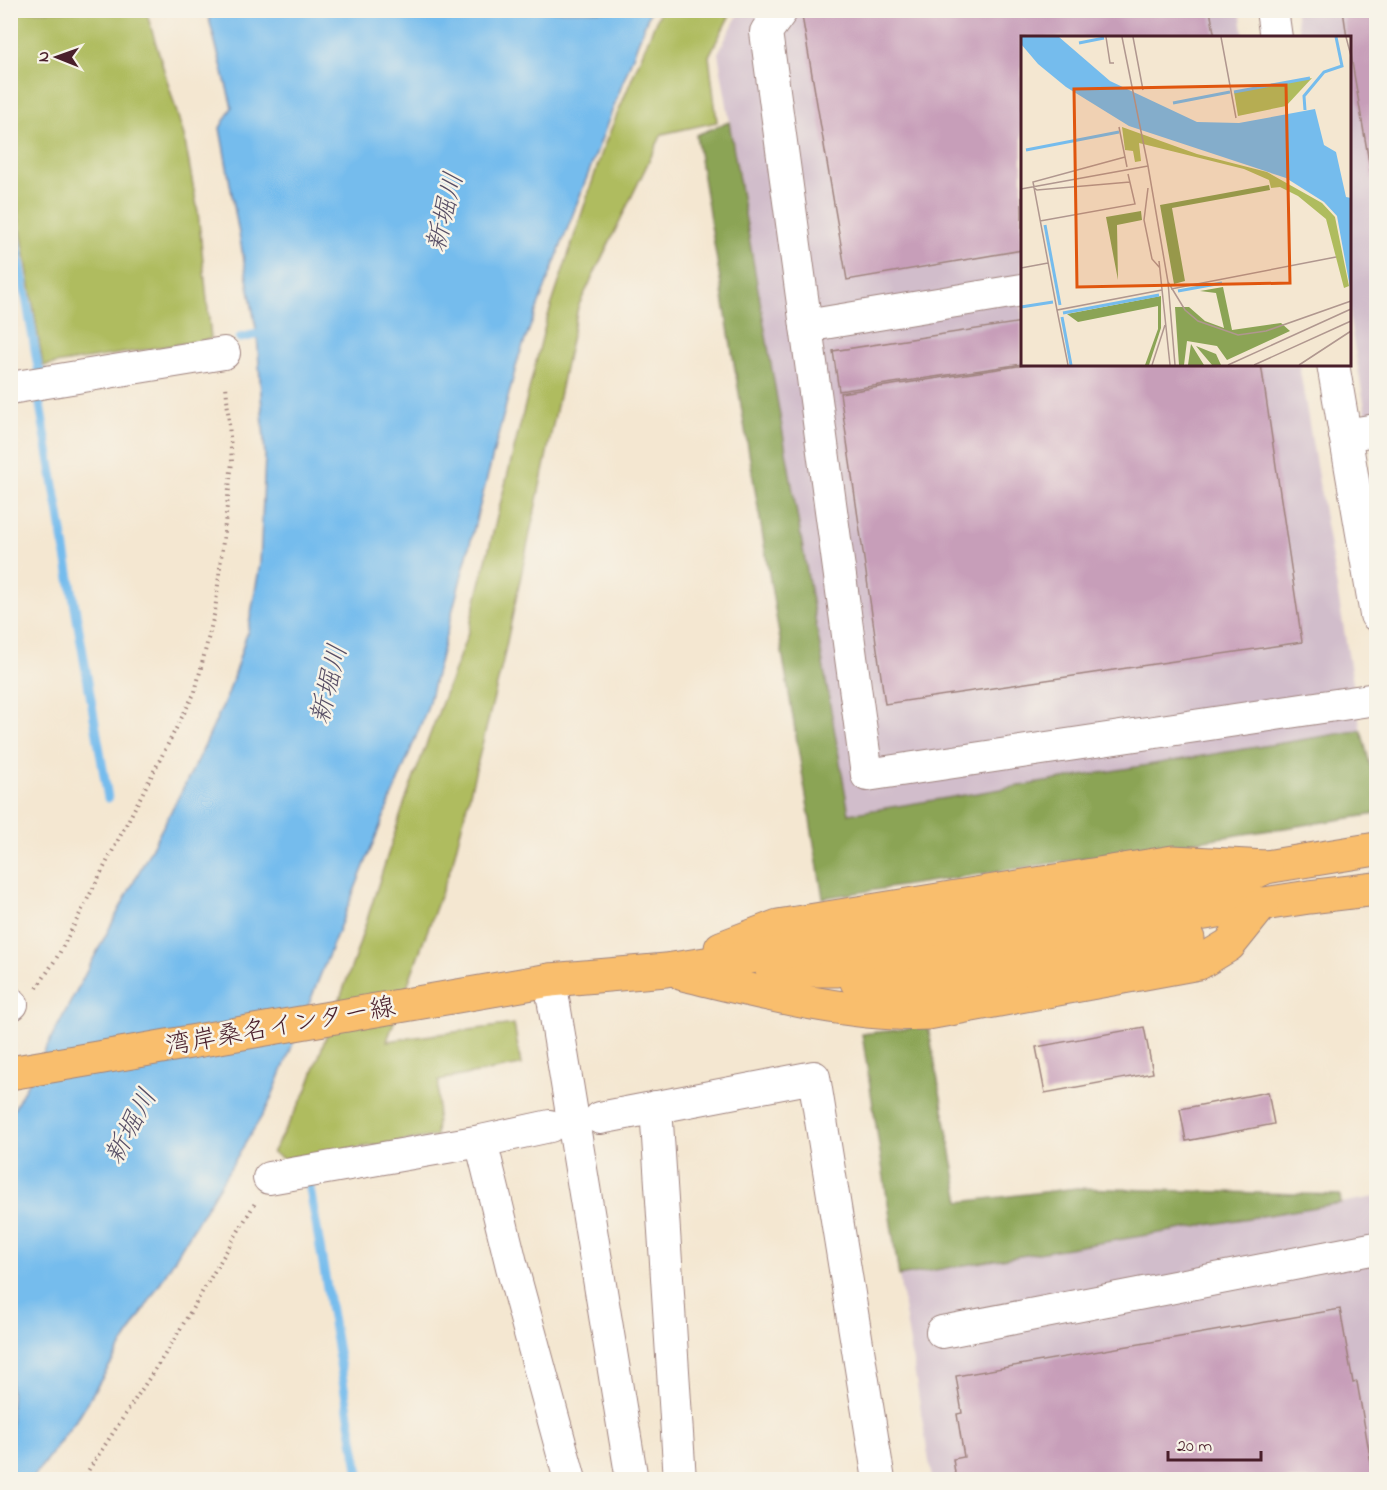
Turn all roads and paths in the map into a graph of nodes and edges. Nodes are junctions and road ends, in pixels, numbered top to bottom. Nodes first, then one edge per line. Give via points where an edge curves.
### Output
1 (782, 10) edge
2 (1272, 10) edge
3 (1276, 36) edge
4 (1021, 290) edge
5 (806, 326) junction
6 (224, 353) joint
7 (1333, 366) edge
8 (10, 388) edge
9 (1377, 430) edge
10 (1345, 435) junction
11 (1377, 615) edge
12 (1377, 699) edge
13 (1372, 848) edge
14 (1377, 889) edge
15 (1262, 904) junction
16 (666, 970) junction
17 (550, 980) junction
18 (11, 1005) edge
19 (10, 1072) edge
20 (656, 1107) junction
21 (600, 1118) dead end
22 (550, 1126) dead end
23 (482, 1141) junction
24 (269, 1178) joint
25 (1377, 1248) edge
26 (942, 1332) dead end
27 (82, 1479) edge
28 (570, 1479) edge
29 (632, 1479) edge
30 (680, 1479) edge
31 (879, 1479) edge

1 - 5 street via 766,32
2 - 3 street
4 - 5 street
5 - 12 street via 867,775
6 - 8 street
6 - 18 path via 232,462 215,610 195,692 59,954 33,995
7 - 10 street
9 - 10 street
10 - 11 street
13 - 16 main road via 1266,867 1173,862 778,926
14 - 15 main road
15 - 16 main road via 837,970
15 - 16 main road via 1229,945 1199,963 928,1013 890,1015
16 - 17 main road, 湾岸桑名インター線
17 - 19 main road, 湾岸桑名インター線
17 - 29 street
20 - 21 street
20 - 30 street
20 - 31 street via 814,1077
22 - 23 street
23 - 24 street
23 - 28 street
24 - 27 path via 169,1348
25 - 26 street

